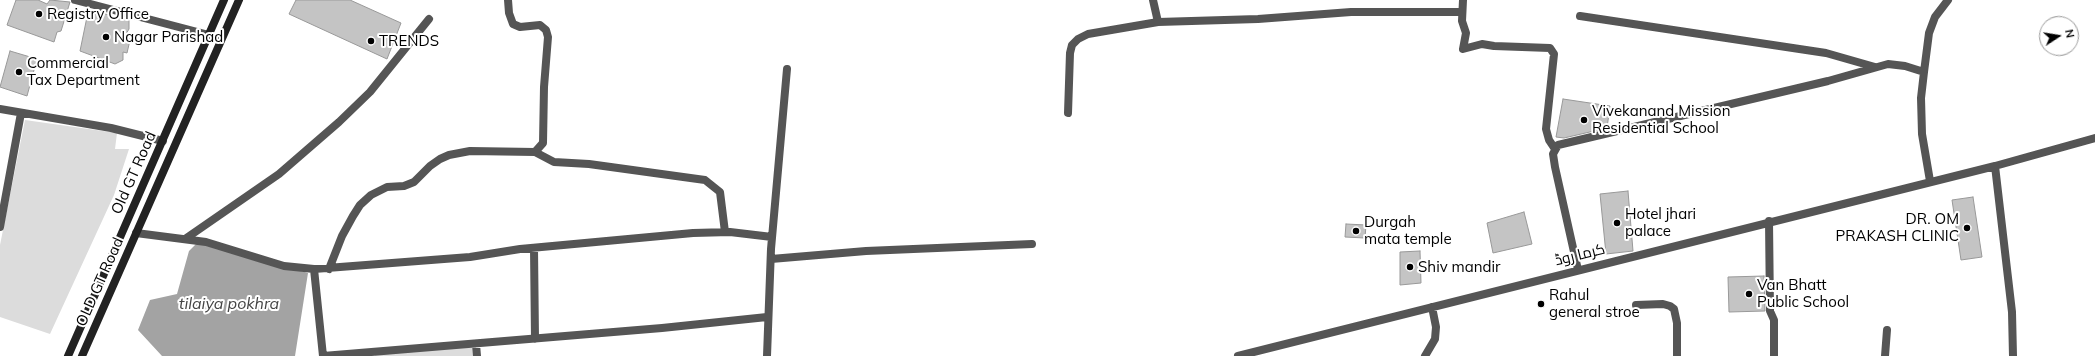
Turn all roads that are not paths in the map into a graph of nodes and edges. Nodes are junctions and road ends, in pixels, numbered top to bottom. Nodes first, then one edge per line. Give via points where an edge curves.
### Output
1 (75, 0) edge
2 (224, 0) edge
3 (239, 0) edge
4 (508, 0) edge
5 (1153, 0) edge
6 (1463, 0) edge
7 (1948, 0) edge
8 (1462, 12) junction
9 (1580, 16) dead end
10 (429, 19) dead end
11 (1158, 22) junction
12 (210, 35) junction
13 (1876, 67) junction
14 (786, 69) dead end
15 (1924, 72) junction
16 (0, 109) edge
17 (21, 113) junction
18 (1068, 113) dead end
19 (2095, 138) edge
20 (163, 141) junction
21 (1555, 149) junction
22 (535, 152) junction
23 (1995, 166) junction
24 (1930, 181) junction
25 (1769, 222) junction
26 (0, 227) edge
27 (725, 232) junction
28 (136, 233) junction
29 (772, 237) junction
30 (185, 238) junction
31 (1032, 244) dead end
32 (534, 248) junction
33 (771, 259) junction
34 (314, 269) junction
35 (329, 269) junction
36 (1578, 270) junction
37 (1636, 305) dead end
38 (1432, 307) junction
39 (767, 316) junction
40 (1887, 330) dead end
41 (535, 339) junction
42 (476, 344) junction
43 (68, 356) edge
44 (82, 356) edge
45 (323, 356) edge
46 (476, 356) edge
47 (767, 356) edge
48 (1238, 356) edge
49 (1425, 356) edge
50 (1677, 356) edge
51 (1774, 356) edge
52 (1885, 356) edge
53 (2013, 356) edge

1 - 12 street
2 - 12 main road, Old GT Road
3 - 28 main road, OLD GT Road
4 - 22 street via 513,24 520,27 540,25 546,30 548,37 544,87 544,143
5 - 11 street
6 - 8 street
7 - 15 street via 1935,17 1929,33
8 - 11 street via 1351,12 1258,19
8 - 21 street via 1466,32 1463,49 1482,44 1550,48 1554,54 1546,123 1548,140
9 - 13 street via 1826,53
10 - 30 street via 370,92 339,122 279,174
11 - 18 street via 1088,34 1072,45
12 - 20 main road, Old GT Road
13 - 15 street via 1896,65
13 - 21 street via 1828,81 1567,142
14 - 29 street
15 - 24 street via 1921,98 1922,134
16 - 17 street
17 - 20 street via 111,128
17 - 26 street
19 - 23 street, کرما روڈ
20 - 43 main road, Old GT Road
21 - 36 street via 1555,167
22 - 27 street via 554,162 705,180 720,192
22 - 35 street via 470,151 448,155 440,158 414,182 404,186 387,187 371,195 360,205 342,236
23 - 24 street, کرما روڈ
23 - 53 street via 2012,312
24 - 25 street, کرما روڈ
25 - 36 street, کرما روڈ
25 - 51 street via 1770,311 1774,320
27 - 29 street
27 - 32 street
28 - 30 street
28 - 44 main road, OLD GT Road
29 - 33 street
30 - 34 street via 242,252 284,266
31 - 33 street via 866,251
32 - 35 street via 470,257
32 - 41 street
33 - 39 street
34 - 35 street
34 - 45 street
36 - 38 street, کرما روڈ
37 - 50 street via 1663,304 1674,309 1677,323
38 - 48 street, کرما روڈ
38 - 49 street via 1436,326 1435,339
39 - 41 street
39 - 47 street
40 - 52 street
41 - 42 street
42 - 45 street
42 - 46 street

